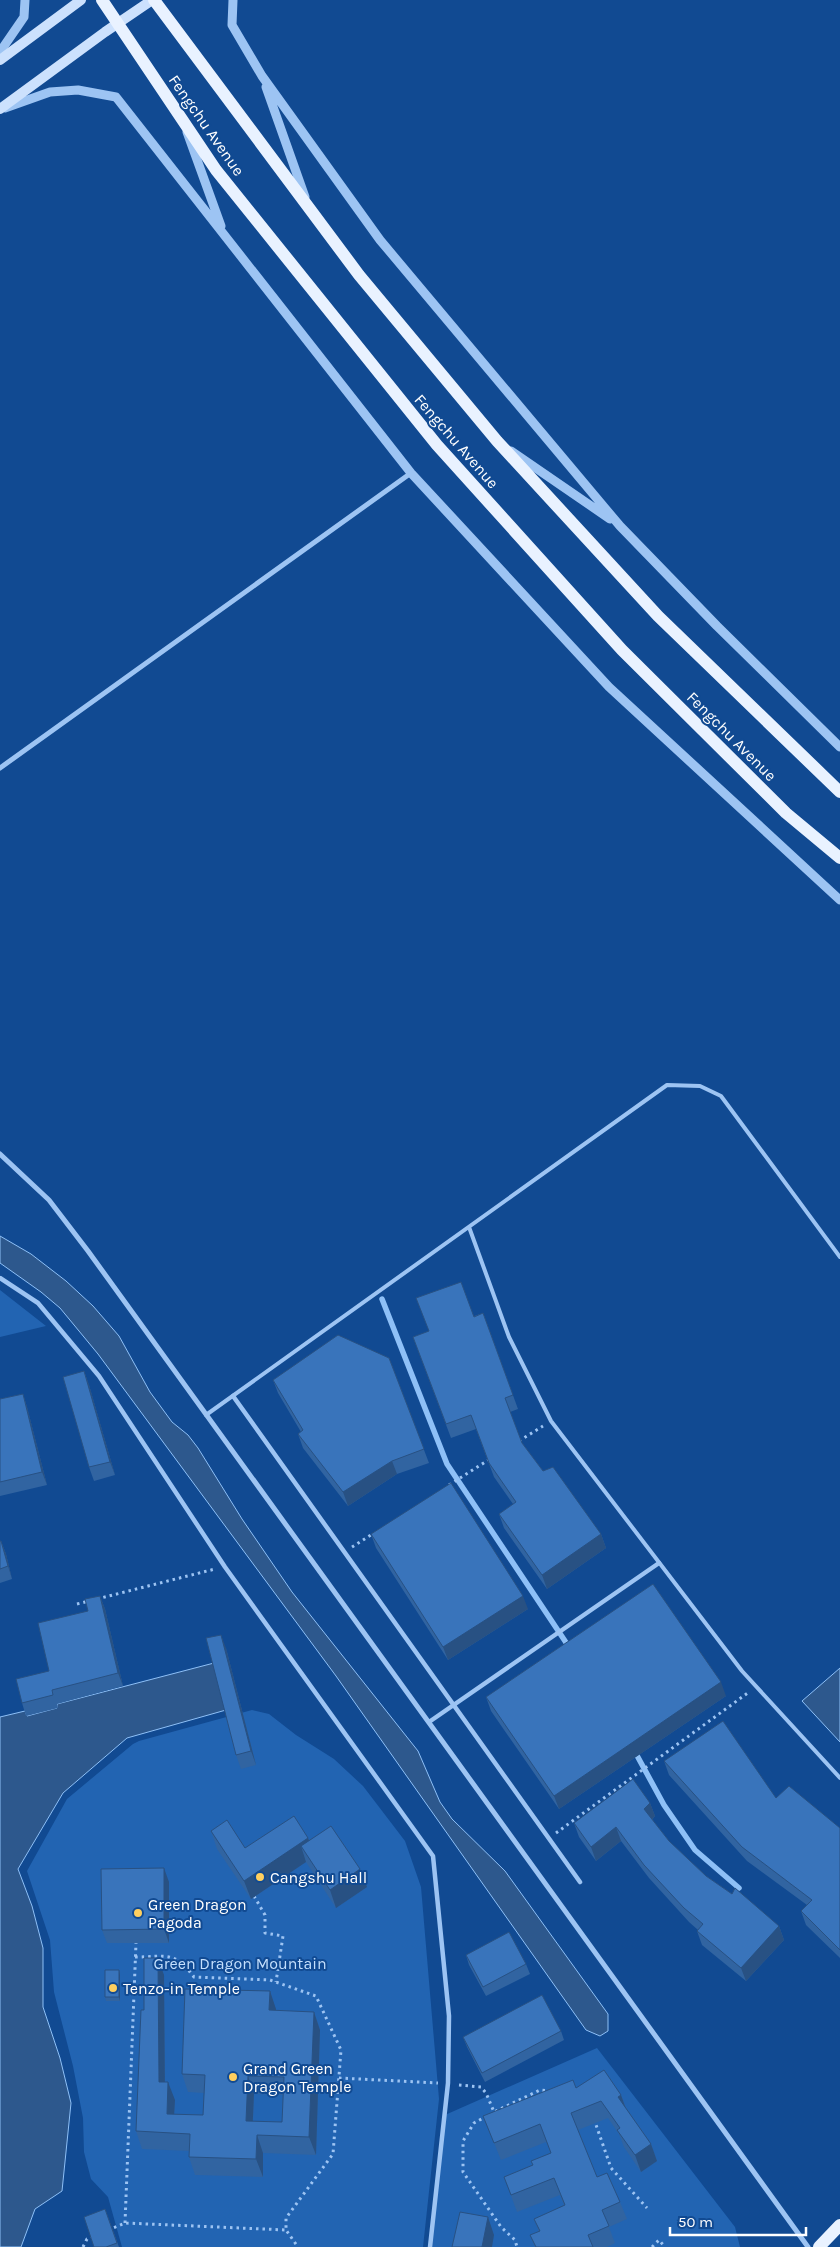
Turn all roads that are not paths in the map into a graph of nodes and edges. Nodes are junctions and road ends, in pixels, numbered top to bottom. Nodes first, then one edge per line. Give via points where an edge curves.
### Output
1 (25, 0) edge
2 (81, 0) edge
3 (102, 0) edge
4 (153, 0) edge
5 (233, 0) edge
6 (117, 23) junction
7 (0, 52) edge
8 (0, 60) edge
9 (262, 76) junction
10 (0, 110) edge
11 (181, 118) junction
12 (309, 209) junction
13 (224, 234) junction
14 (497, 441) junction
15 (411, 473) junction
16 (620, 526) junction
17 (840, 747) edge
18 (0, 768) edge
19 (840, 792) edge
20 (840, 858) edge
21 (840, 900) edge
22 (0, 1154) edge
23 (469, 1227) junction
24 (840, 1257) edge
25 (0, 1278) edge
26 (233, 1396) junction
27 (206, 1415) junction
28 (659, 1563) junction
29 (454, 1706) junction
30 (429, 1722) junction
31 (840, 1778) edge
32 (580, 1882) dead end
33 (840, 2225) edge
34 (430, 2247) edge
35 (808, 2247) edge
36 (819, 2247) edge

1 - 7 street via 24,17
2 - 8 main road
3 - 6 main road, Fengchu Avenue
4 - 6 main road
4 - 12 main road, Fengchu Avenue
5 - 9 street via 232,25
6 - 10 main road
6 - 11 main road, Fengchu Avenue
9 - 12 street
9 - 16 street via 380,240
10 - 13 street via 50,92 78,90 116,97
11 - 13 street
11 - 20 main road, Fengchu Avenue via 216,170 438,445 622,650 786,813
12 - 14 main road, Fengchu Avenue via 359,275
13 - 15 street
14 - 16 street
14 - 19 main road, Fengchu Avenue via 658,616
15 - 18 street
15 - 21 street via 609,687
16 - 17 street
22 - 27 street via 49,1200
23 - 24 lane via 667,1085 700,1086 721,1096
23 - 26 lane
23 - 28 lane via 509,1337 551,1421
25 - 34 street via 38,1303 100,1376 225,1567 434,1856 449,2016 448,2083
26 - 27 lane
26 - 29 street
27 - 30 street
28 - 29 street
28 - 31 lane via 742,1671
29 - 30 street
29 - 32 street
30 - 35 street
33 - 36 main road

